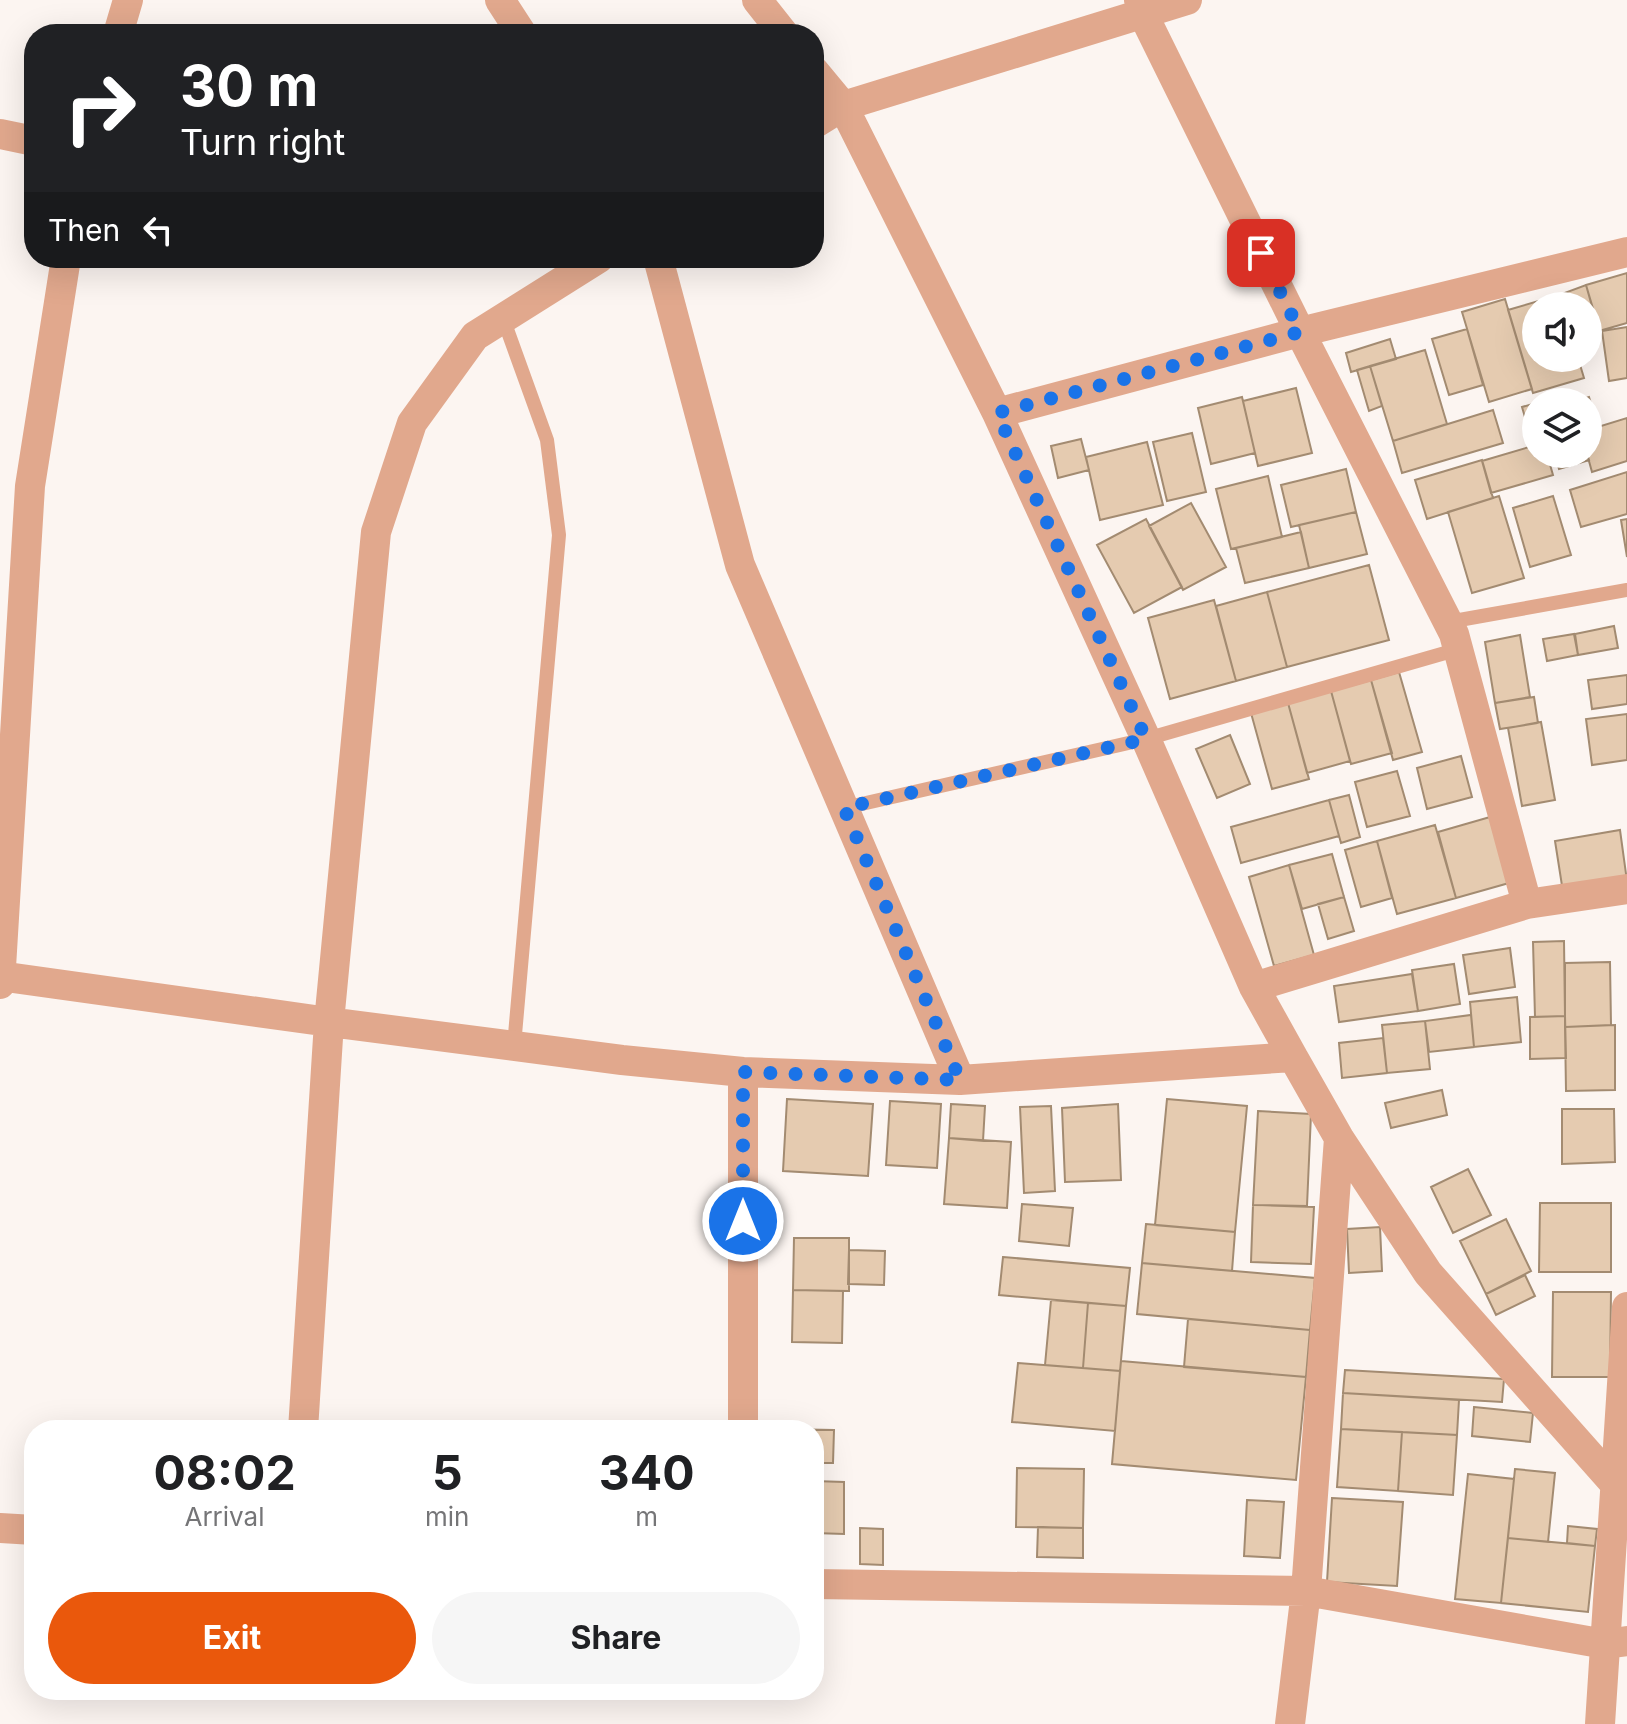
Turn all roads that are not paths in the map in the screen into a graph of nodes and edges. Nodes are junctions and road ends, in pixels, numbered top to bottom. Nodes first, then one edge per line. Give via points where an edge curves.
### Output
1 (128, 0) edge
2 (500, 0) edge
3 (757, 0) edge
4 (1187, 0) edge
5 (1141, 7) edge
6 (121, 24) edge
7 (516, 24) edge
8 (776, 24) edge
9 (824, 83) edge
10 (843, 106) junction
11 (824, 118) edge
12 (0, 134) edge
13 (24, 139) edge
14 (1627, 252) edge
15 (64, 268) edge
16 (583, 268) edge
17 (661, 268) edge
18 (503, 318) junction
19 (1300, 332) junction
20 (997, 413) junction
21 (1627, 590) edge
22 (1453, 636) junction
23 (1146, 739) junction
24 (844, 808) junction
25 (1627, 889) edge
26 (1527, 904) junction
27 (0, 976) edge
28 (0, 984) edge
29 (1254, 987) junction
30 (329, 1022) junction
31 (514, 1046) junction
32 (1293, 1057) junction
33 (743, 1072) junction
34 (960, 1080) junction
35 (1339, 1138) junction
36 (1627, 1307) edge
37 (304, 1420) edge
38 (743, 1420) edge
39 (1615, 1484) junction
40 (0, 1528) edge
41 (24, 1529) edge
42 (824, 1584) edge
43 (1306, 1591) junction
44 (1616, 1642) edge
45 (1290, 1724) edge
46 (1600, 1724) edge

1 - 6 street
2 - 7 street
3 - 8 street
4 - 5 street
5 - 10 street
5 - 19 street
9 - 10 street
10 - 11 street
10 - 20 street
12 - 13 street
14 - 19 street
15 - 27 street via 30,486
16 - 18 street
17 - 24 street via 740,565
18 - 30 street via 475,336 412,423 376,532
18 - 31 lane via 547,440 559,535
19 - 20 street
19 - 22 street
20 - 23 street
21 - 22 lane
22 - 23 lane
22 - 26 street
23 - 24 lane
23 - 29 street
24 - 34 street
25 - 26 street
26 - 29 street
27 - 28 street
27 - 30 street
29 - 32 street
30 - 31 street
30 - 37 street
31 - 33 street
32 - 34 street
32 - 35 street
33 - 34 street
33 - 38 street
35 - 39 street via 1428,1273
35 - 43 street
36 - 39 street
39 - 44 street
40 - 41 street
42 - 43 street
43 - 44 street
43 - 45 street
44 - 46 street

